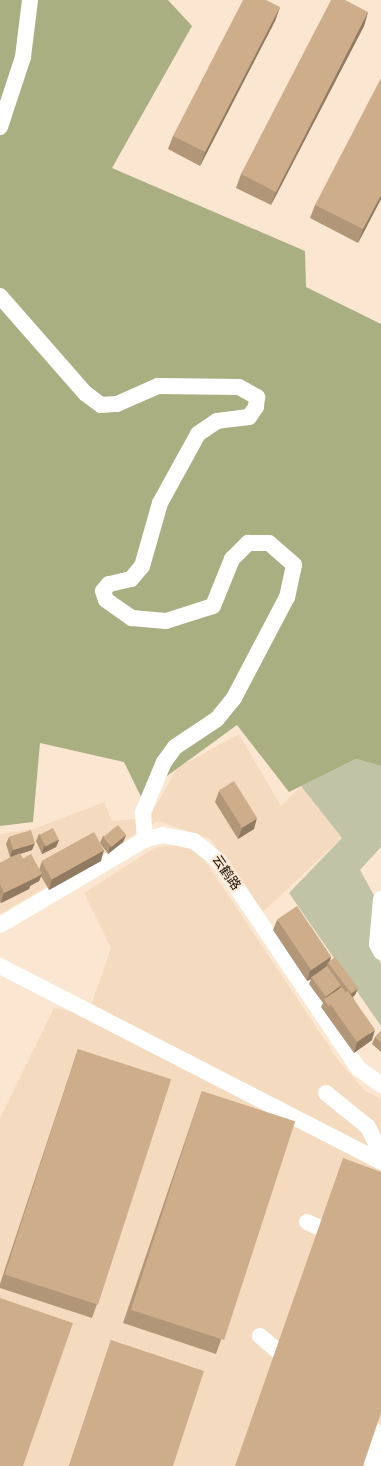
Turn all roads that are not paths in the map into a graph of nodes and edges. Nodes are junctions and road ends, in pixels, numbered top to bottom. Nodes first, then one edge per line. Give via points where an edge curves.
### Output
1 (30, 0) edge
2 (0, 127) edge
3 (0, 296) edge
4 (145, 840) junction
5 (381, 899) edge
6 (0, 925) edge
7 (381, 952) edge
8 (0, 966) edge
9 (381, 1085) edge
10 (326, 1093) dead end
11 (381, 1154) edge
12 (381, 1162) edge
13 (307, 1222) dead end
14 (354, 1244) edge
15 (260, 1336) dead end
16 (306, 1375) edge
17 (348, 1409) edge
18 (381, 1460) edge

1 - 2 street via 23,57
3 - 4 street via 85,393 101,405 117,404 158,386 239,387 257,397 256,407 249,417 217,421 198,434 160,503 142,566 131,579 114,582 103,589 106,600 132,618 166,621 213,606 232,559 248,543 269,543 294,565 287,597 234,698 217,719 175,747 166,757 143,812
4 - 6 street, 云鹤路
4 - 9 street, 云鹤路 via 163,835 184,837 210,851 358,1068
5 - 7 street via 377,944
8 - 12 street
10 - 11 street via 368,1127
13 - 14 street
15 - 16 street
17 - 18 street via 377,1433 370,1459

